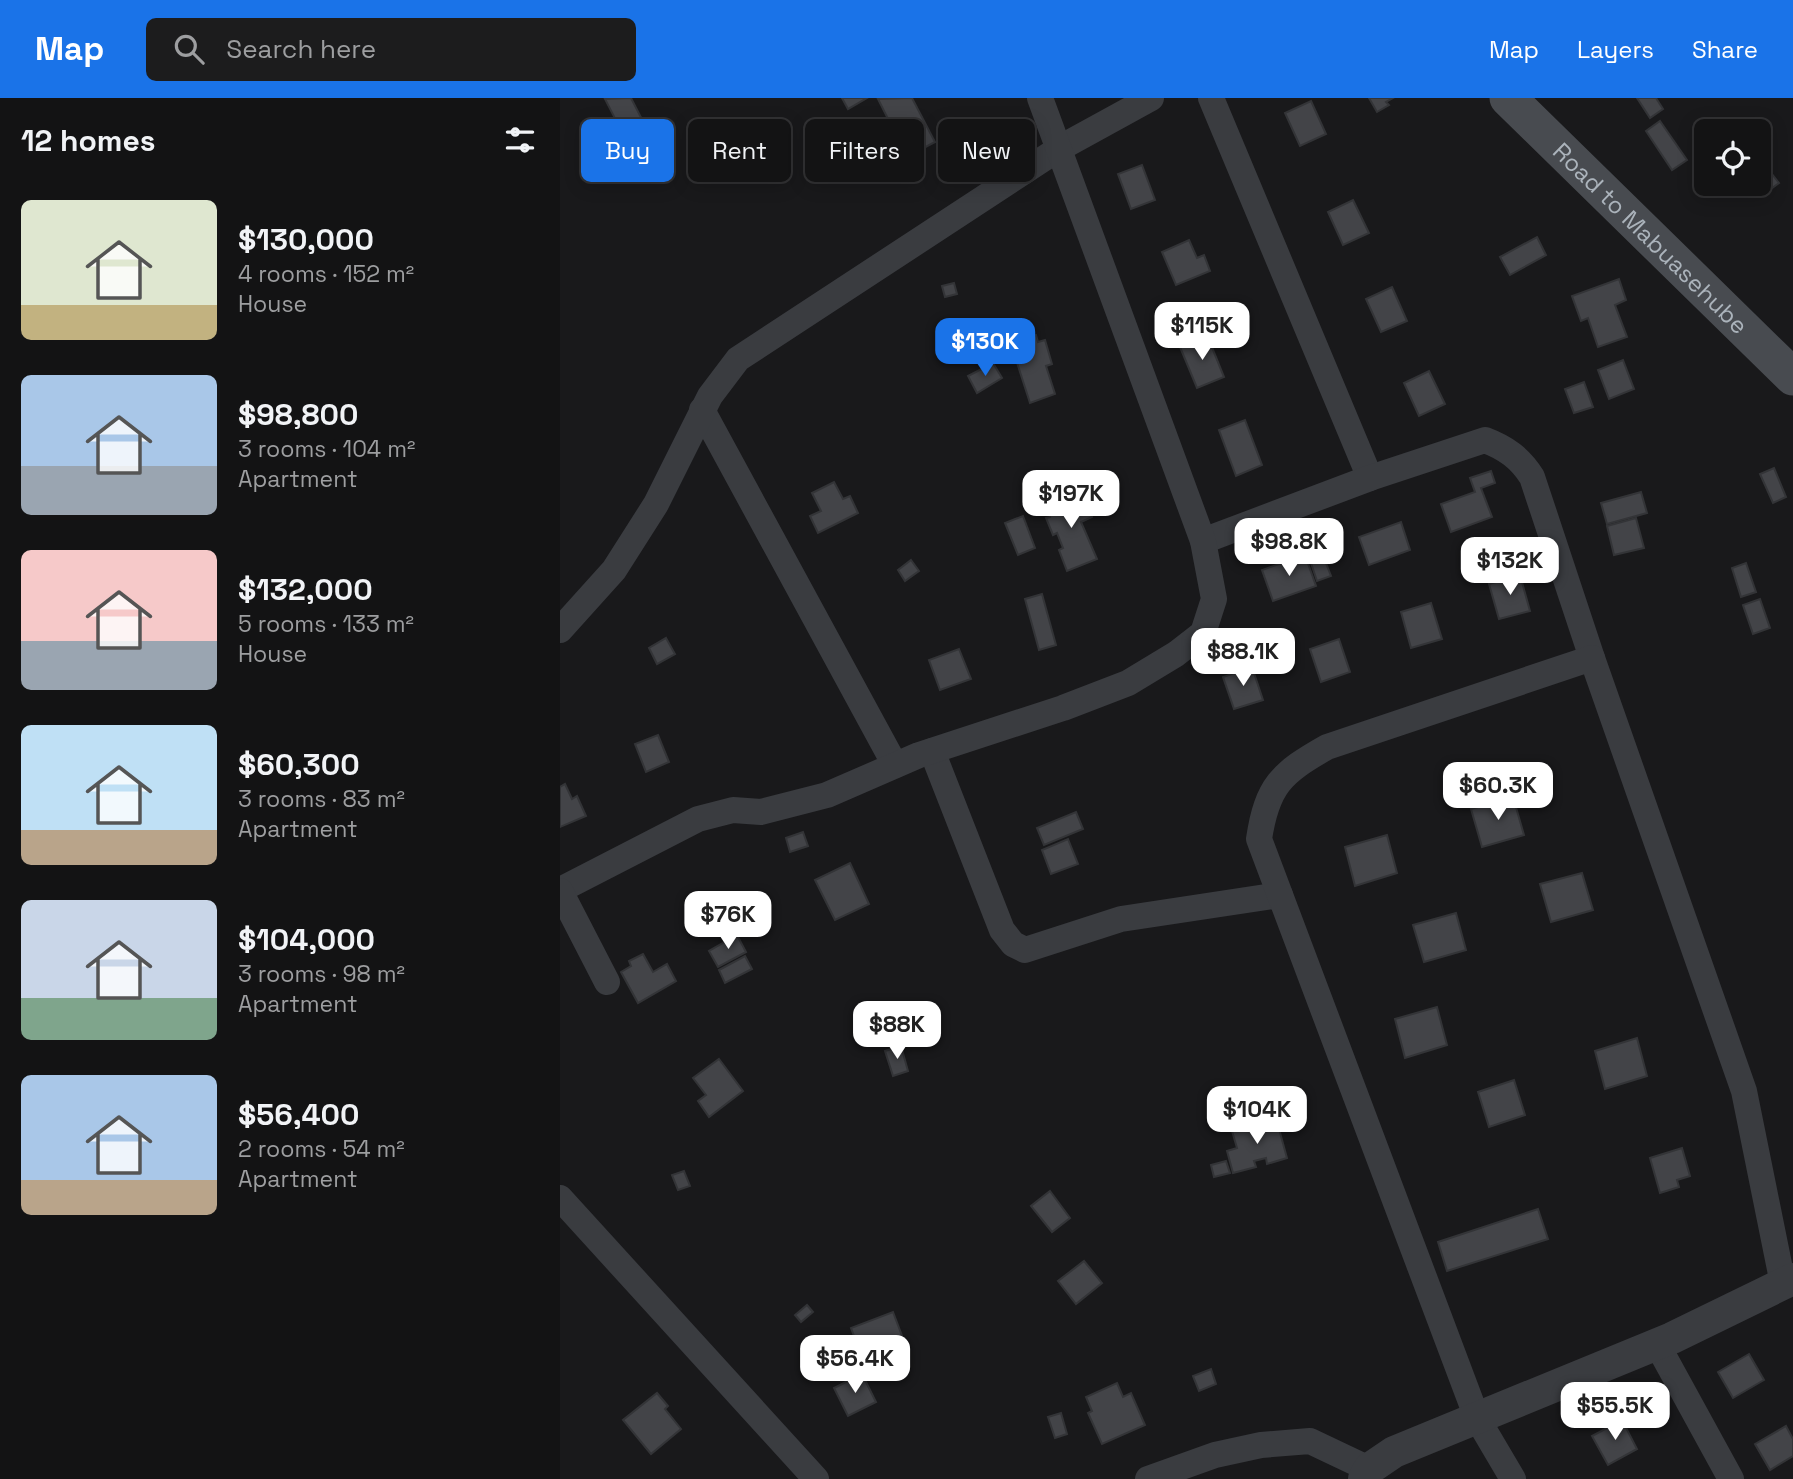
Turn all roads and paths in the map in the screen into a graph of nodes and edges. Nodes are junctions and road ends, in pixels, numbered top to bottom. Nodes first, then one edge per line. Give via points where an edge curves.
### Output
1 (1040, 98) edge
2 (1151, 98) edge
3 (1211, 98) edge
4 (1508, 98) edge
5 (1060, 148) junction
6 (1791, 371) edge
7 (702, 410) junction
8 (1370, 478) junction
9 (1203, 541) junction
10 (560, 630) edge
11 (1592, 658) junction
12 (932, 751) junction
13 (895, 765) junction
14 (560, 890) edge
15 (1280, 895) junction
16 (607, 982) dead end
17 (560, 1198) edge
18 (1788, 1281) edge
19 (1657, 1344) junction
20 (1477, 1418) junction
21 (1367, 1474) edge
22 (816, 1479) edge
23 (1148, 1479) edge
24 (1513, 1479) edge
25 (1731, 1479) edge

1 - 5 street
2 - 5 street
3 - 8 street
4 - 6 main road, Road to Mabuasehube
5 - 7 street via 738,359
5 - 9 street
7 - 10 street via 656,504 614,570
7 - 13 street
8 - 9 street
8 - 11 street via 1485,440 1512,453 1532,477
9 - 12 street via 1214,599 1203,634 1128,683
11 - 15 street via 1326,747 1298,763 1275,784 1263,811 1259,839
11 - 18 street via 1744,1091
12 - 13 street
12 - 15 street via 1002,930 1025,950 1121,919
13 - 14 street via 827,795 761,812 733,810 698,819
14 - 16 street
15 - 20 street
17 - 22 street
18 - 19 street
19 - 20 street
19 - 25 street
20 - 21 street via 1394,1452
20 - 24 street
21 - 23 street via 1310,1441 1215,1455

